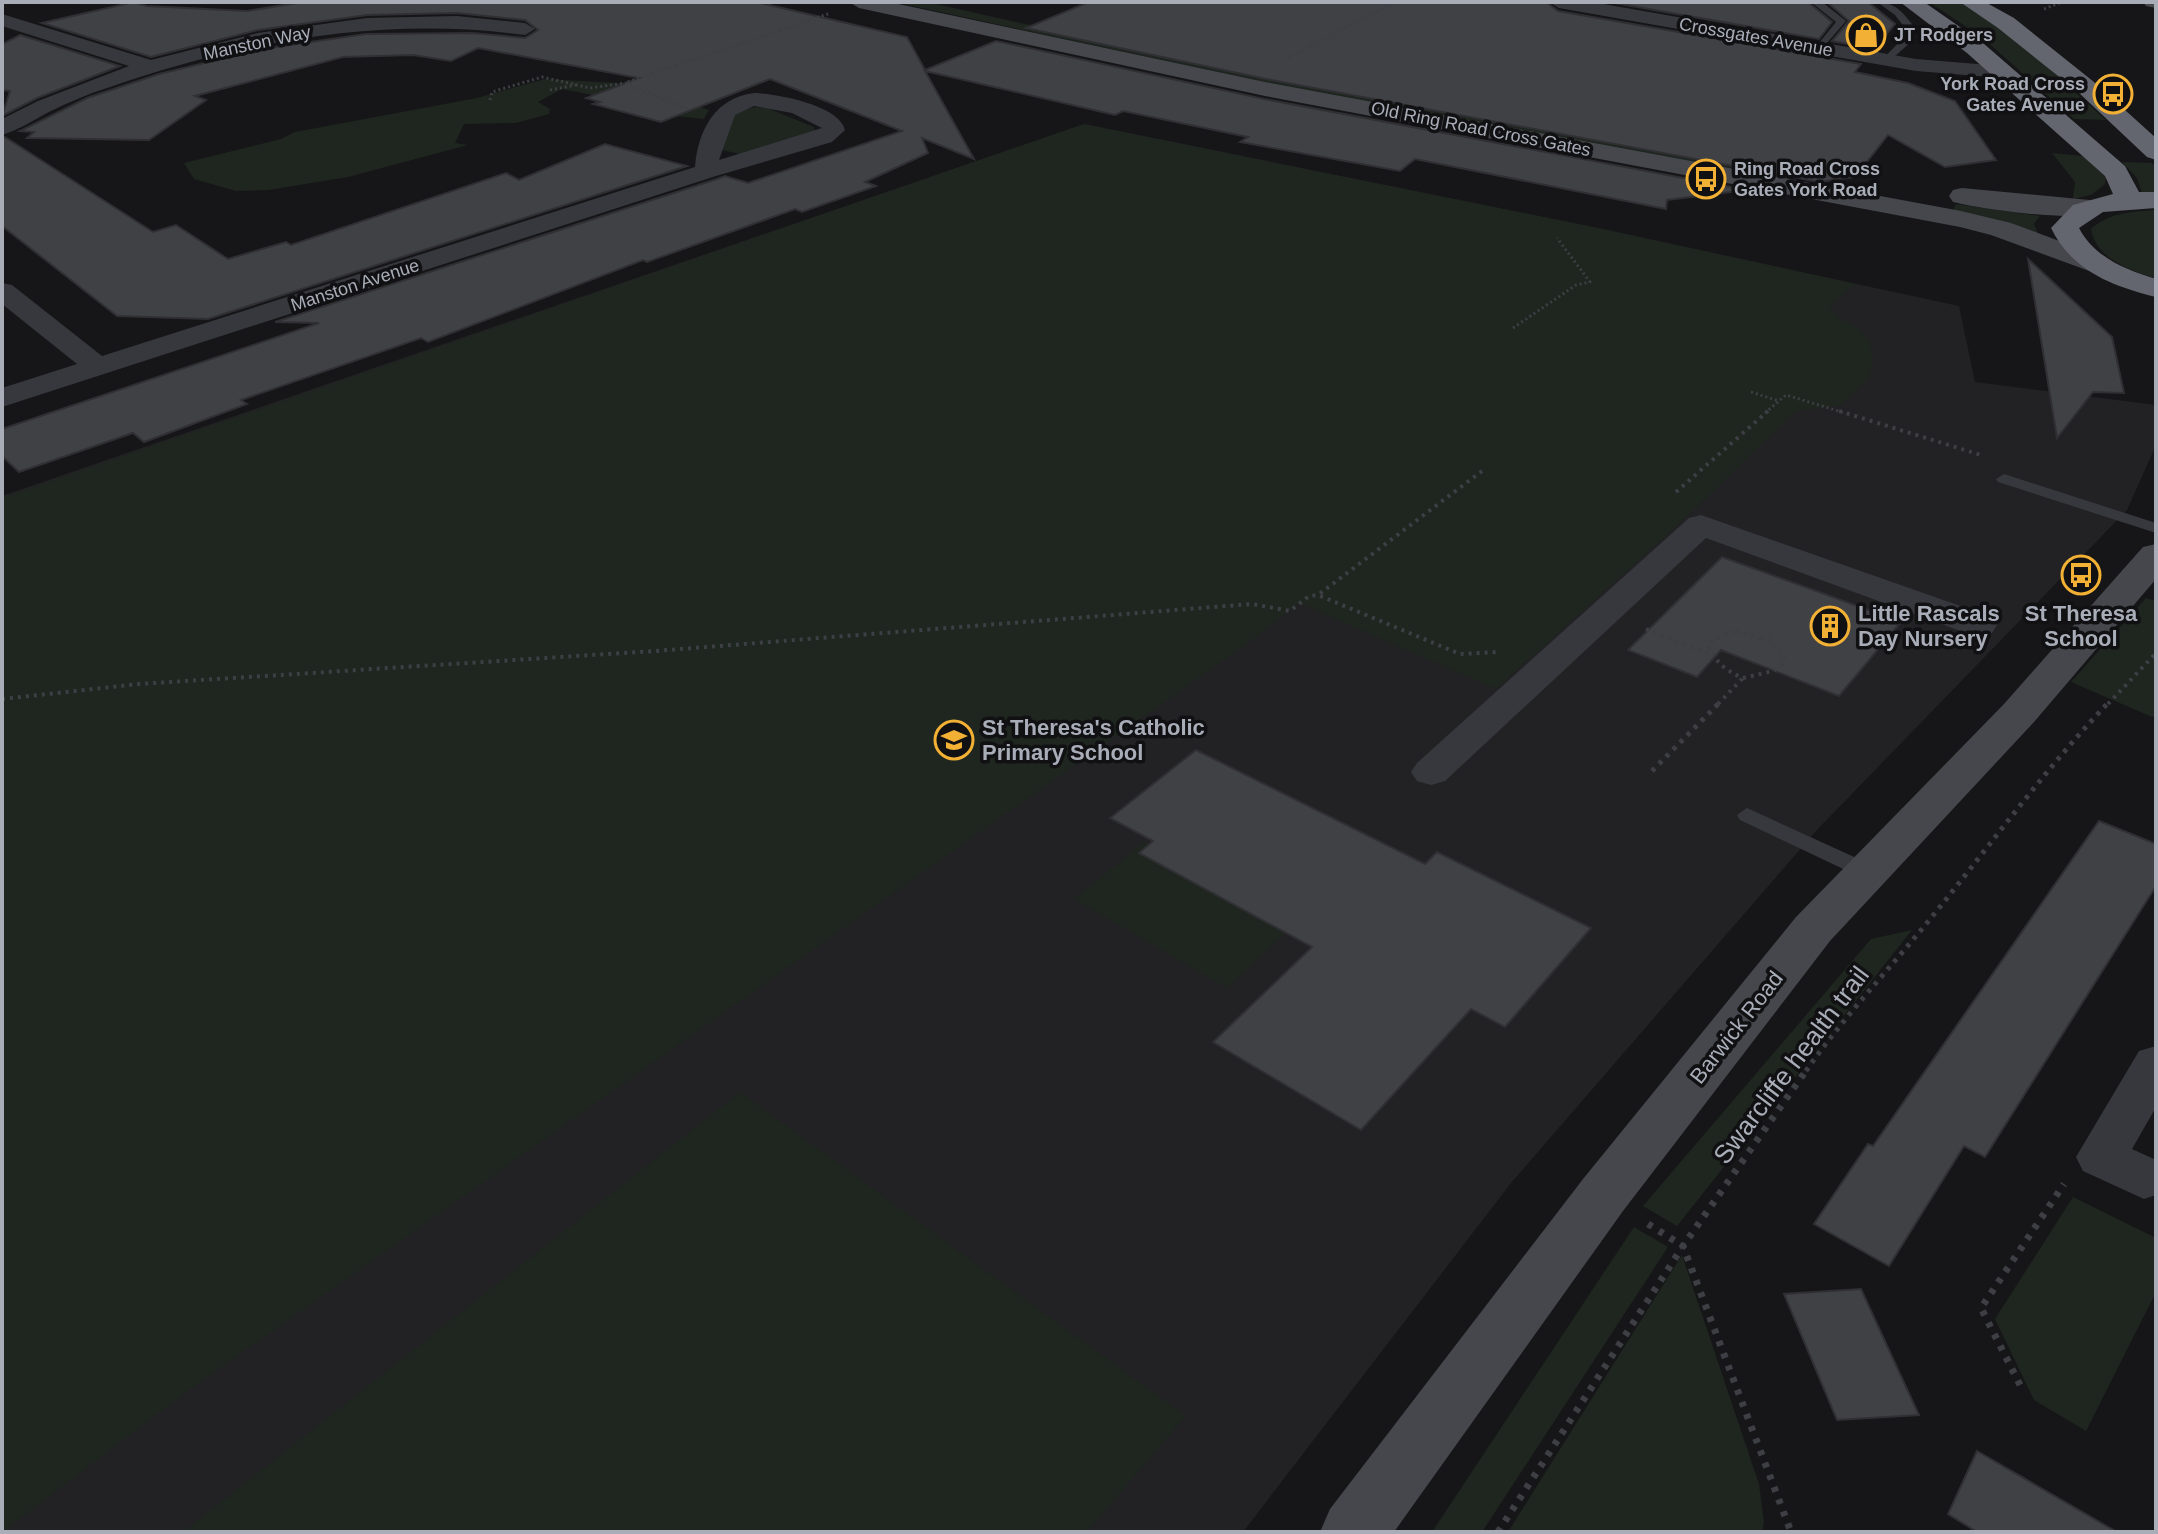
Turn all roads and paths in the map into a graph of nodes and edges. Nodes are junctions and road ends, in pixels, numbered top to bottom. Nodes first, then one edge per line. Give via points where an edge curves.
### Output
1 (859, 2) edge
2 (958, 2) edge
3 (1394, 2) edge
4 (1559, 2) edge
5 (1816, 2) edge
6 (1882, 2) edge
7 (1910, 2) edge
8 (1970, 2) edge
9 (2, 20) edge
10 (525, 29) dead end
11 (1820, 48) junction
12 (1887, 60) junction
13 (150, 66) junction
14 (1269, 68) junction
15 (2002, 72) junction
16 (625, 83) junction
17 (582, 85) junction
18 (550, 90) dead end
19 (490, 100) dead end
20 (723, 118) junction
21 (2, 128) edge
22 (2156, 152) edge
23 (708, 171) junction
24 (2143, 200) edge
25 (2090, 207) junction
26 (1557, 238) dead end
27 (2100, 266) junction
28 (2153, 288) edge
29 (2, 291) edge
30 (1513, 328) dead end
31 (98, 367) junction
32 (1751, 392) dead end
33 (2, 398) edge
34 (1779, 401) junction
35 (1989, 457) dead end
36 (1482, 471) dead end
37 (2004, 479) dead end
38 (1701, 525) junction
39 (2153, 556) edge
40 (1318, 595) junction
41 (1604, 612) junction
42 (1979, 625) dead end
43 (1772, 630) dead end
44 (1762, 639) junction
45 (1565, 648) junction
46 (2156, 653) edge
47 (1711, 655) junction
48 (1743, 678) junction
49 (2, 699) edge
50 (1652, 771) dead end
51 (1431, 772) dead end
52 (1747, 815) dead end
53 (1868, 872) junction
54 (2156, 1064) edge
55 (2101, 1157) junction
56 (2144, 1178) dead end
57 (1683, 1246) junction
58 (2020, 1385) dead end
59 (1354, 1532) edge
60 (1498, 1532) edge
61 (1791, 1532) edge

1 - 16 path
1 - 27 main road, Old Ring Road Cross Gates via 1280,92 1961,219
2 - 14 main road, Old Ring Road Cross Gates
3 - 14 path
4 - 11 street, Crossgates Avenue
5 - 11 lane via 1841,21
6 - 12 lane via 1910,28 1907,40
7 - 15 highway
8 - 22 highway via 2006,23 2086,87
9 - 13 street
10 - 13 street, Manston Way via 446,21 362,24
11 - 12 street, Crossgates Avenue
12 - 15 street, Crossgates Avenue
13 - 21 street, Manston Way via 56,101
14 - 25 main road, Old Ring Road Cross Gates via 1949,194
15 - 24 highway
16 - 17 path
16 - 20 path
17 - 18 path
17 - 19 path via 542,77 492,92
20 - 23 street
20 - 23 street, Manston Avenue via 735,104 767,99 831,122 834,130
23 - 31 street, Manston Avenue
24 - 25 highway
25 - 27 highway via 2072,216 2065,228 2070,243
26 - 30 path via 1590,282 1576,285
27 - 28 highway
29 - 31 street
31 - 33 street, Manston Avenue
32 - 34 path
34 - 35 path via 1786,395
34 - 38 path via 1657,509
36 - 40 path
37 - 39 lane
38 - 41 street
38 - 42 street
39 - 53 main road, Barwick Road via 2019,713
40 - 45 path via 1460,654 1521,650 1537,637
40 - 49 path via 1290,611 1252,604 155,683
41 - 45 street
41 - 47 path
43 - 44 path
44 - 47 path via 1740,630 1719,633 1708,645
44 - 48 path via 1780,649 1782,665
45 - 51 street
46 - 57 path, Swarcliffe health trail via 2076,737 1832,1034
47 - 48 path
48 - 50 path
52 - 53 lane
53 - 59 main road, Barwick Road via 1813,929 1603,1195
54 - 55 street
55 - 56 street
55 - 58 path via 2071,1174 1981,1308
57 - 60 path, Swarcliffe health trail
57 - 61 path

